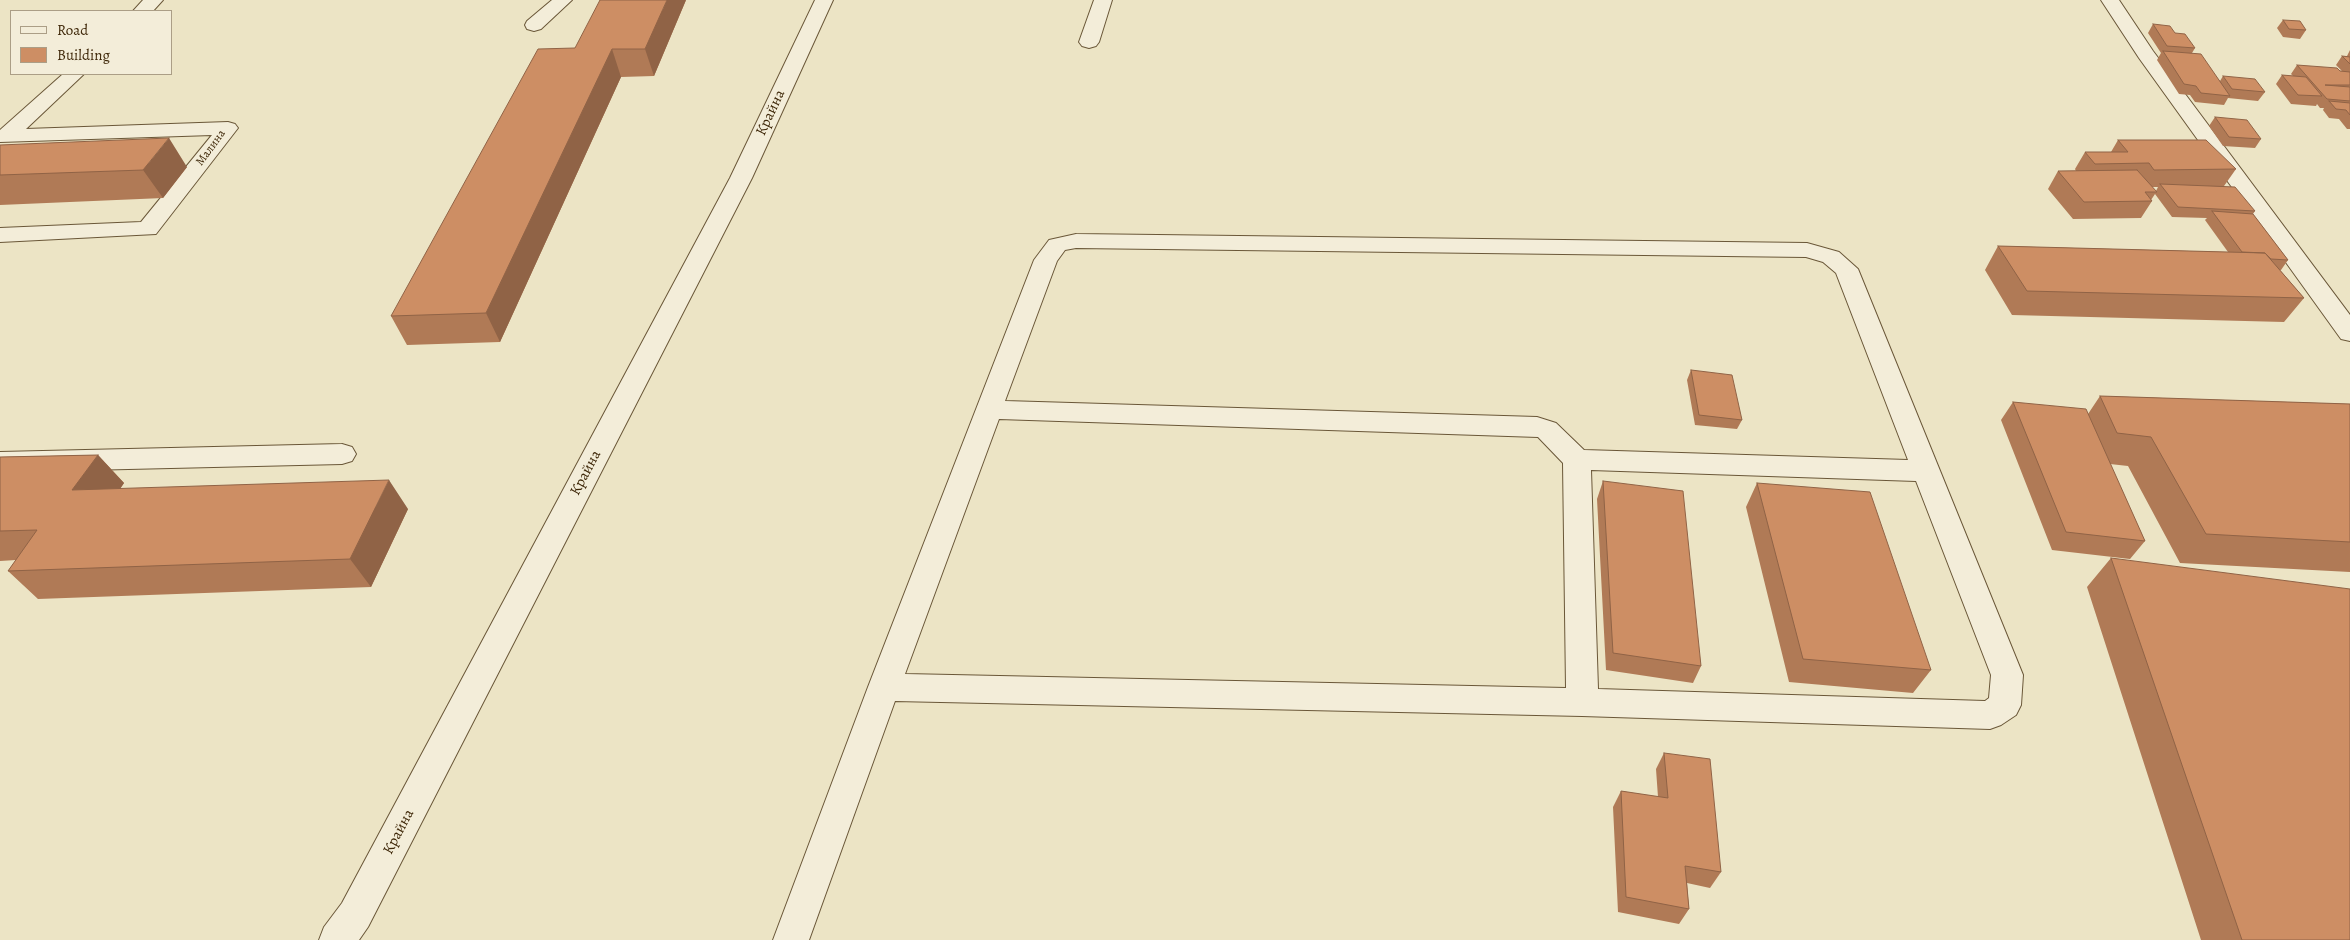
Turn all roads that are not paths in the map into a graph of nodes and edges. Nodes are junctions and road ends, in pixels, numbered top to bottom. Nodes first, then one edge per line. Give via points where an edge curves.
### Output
1 (154, 0) edge
2 (564, 0) edge
3 (824, 0) edge
4 (1103, 0) edge
5 (2110, 0) edge
6 (143, 10) edge
7 (534, 25) dead end
8 (1089, 42) dead end
9 (73, 75) edge
10 (3, 136) edge
11 (0, 235) edge
12 (2350, 333) edge
13 (990, 410) junction
14 (342, 454) dead end
15 (1577, 460) junction
16 (0, 462) edge
17 (1926, 471) junction
18 (884, 686) junction
19 (1582, 702) junction
20 (337, 940) edge
21 (791, 940) edge

1 - 6 street
2 - 7 street
3 - 20 street, Крайна via 741,178 355,915
4 - 8 street
5 - 12 street
9 - 10 street
10 - 11 street, Малина via 228,128 148,229
13 - 15 street via 1537,426 1547,430
13 - 17 street via 1046,260 1057,245 1076,241 1807,250 1831,257 1846,269
13 - 18 street
14 - 16 street
15 - 17 street
15 - 19 street
17 - 19 street via 2007,675 2005,705 1990,715
18 - 19 street
18 - 21 street

